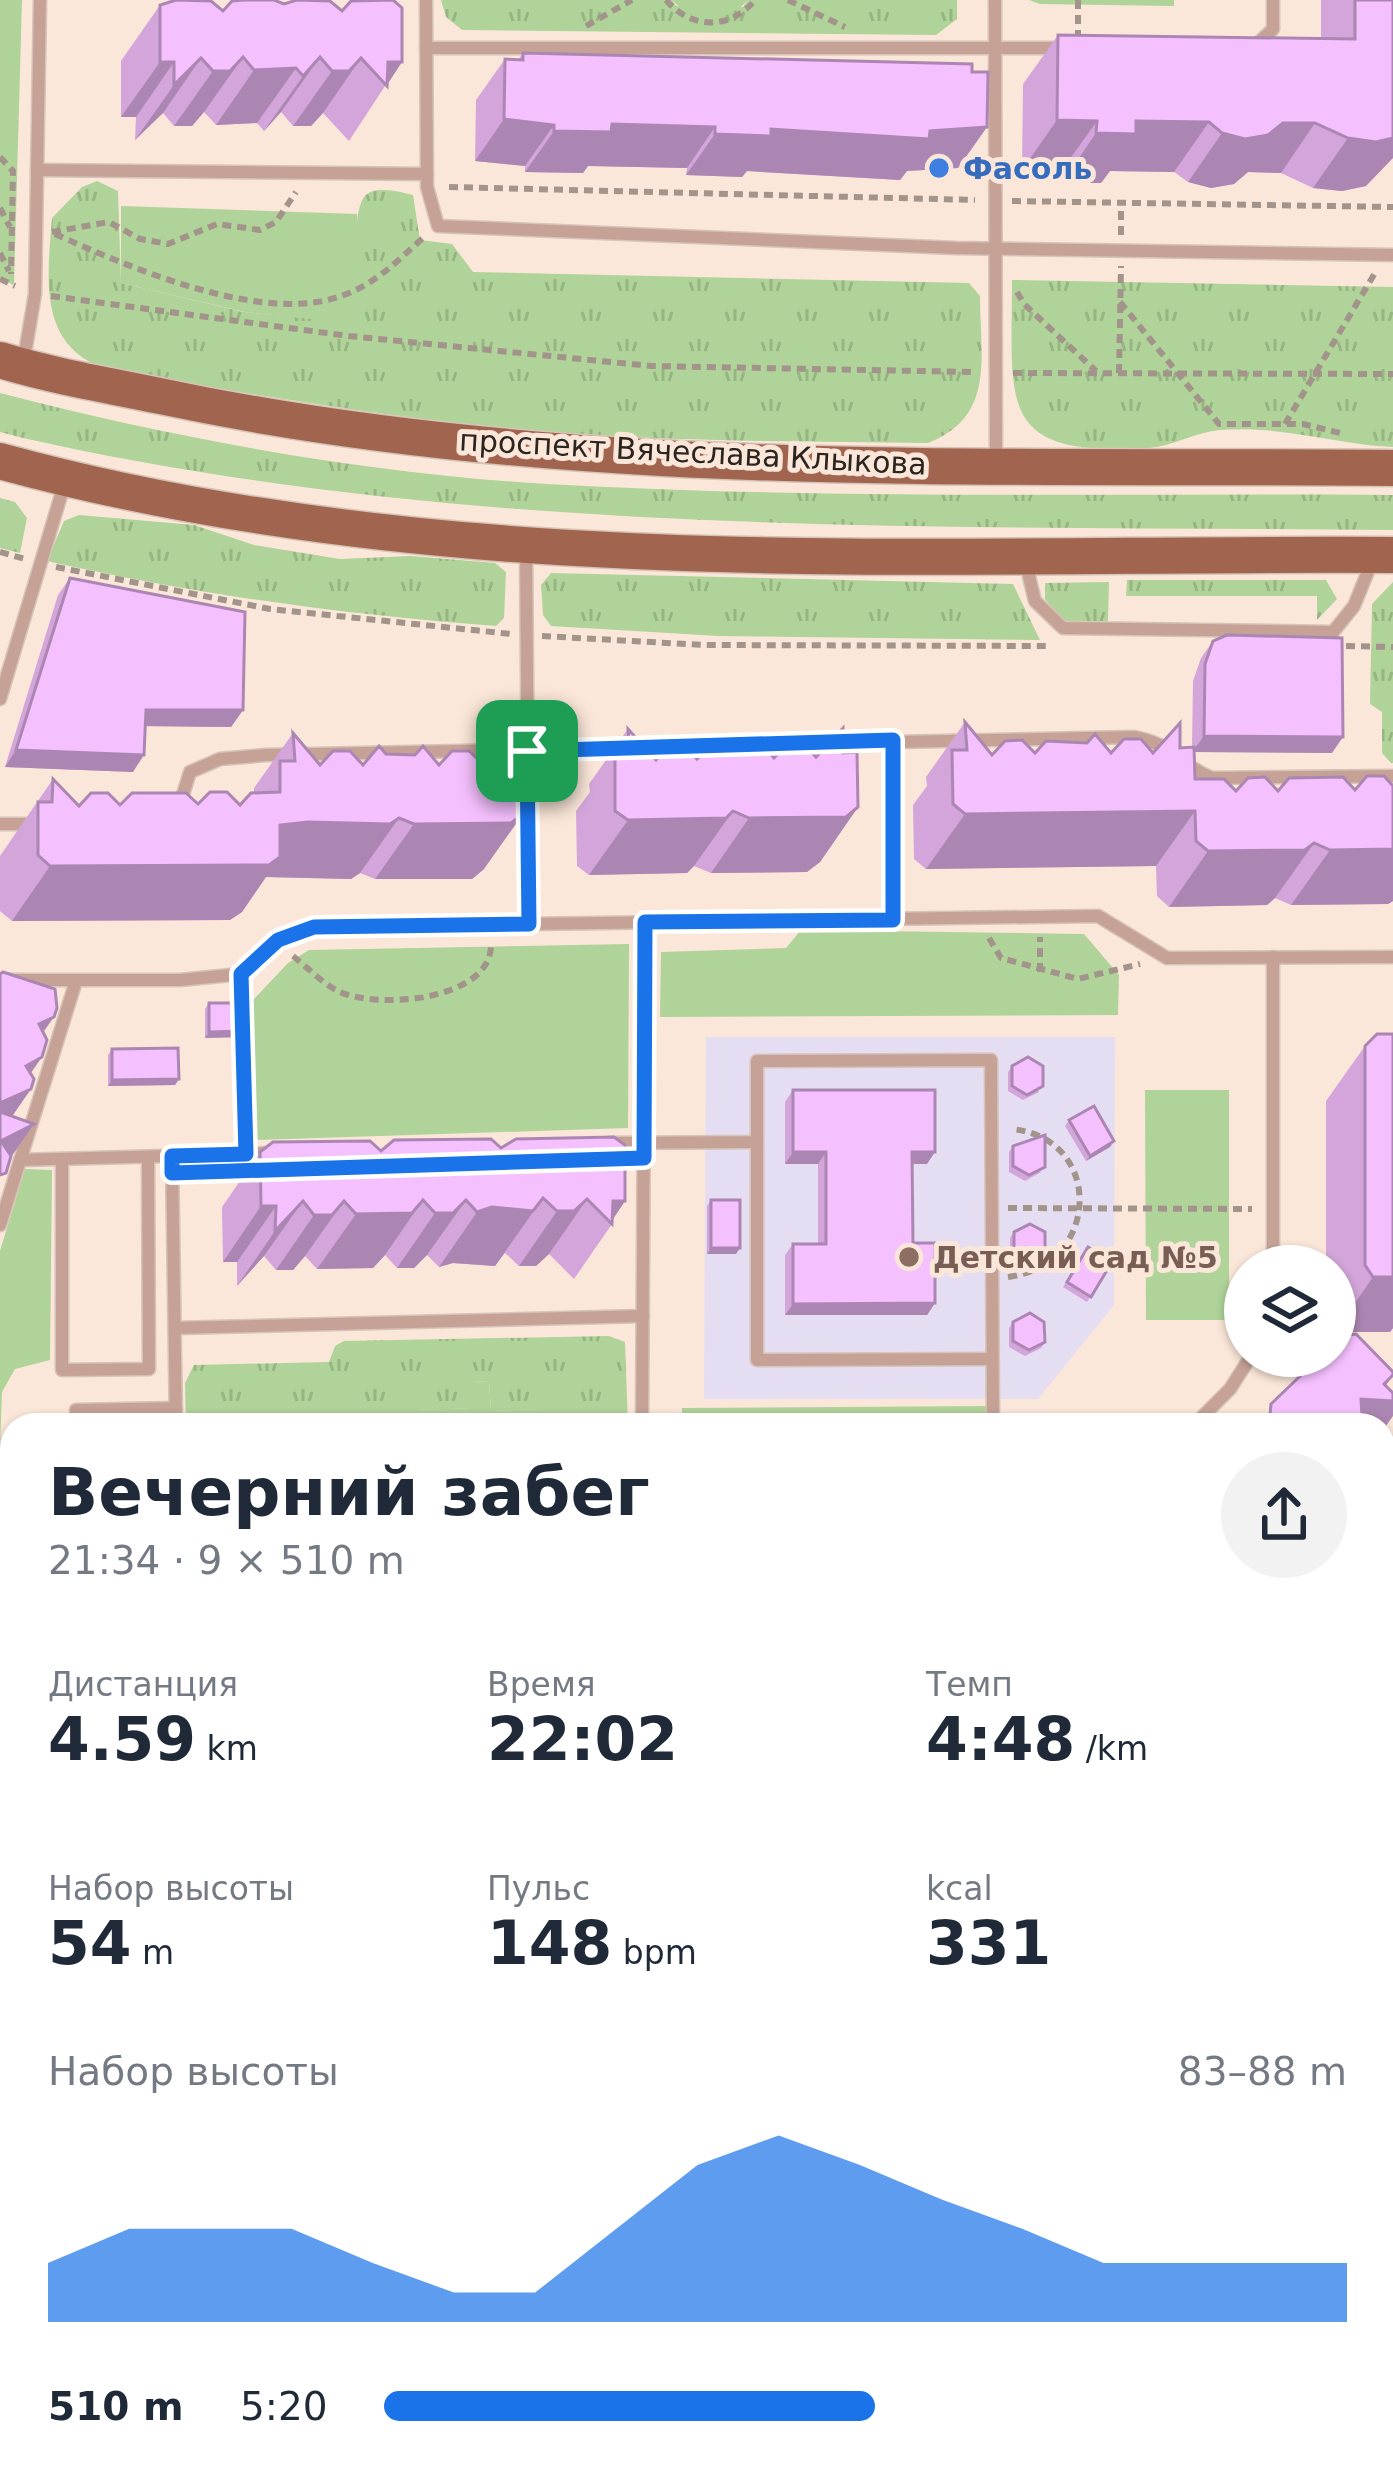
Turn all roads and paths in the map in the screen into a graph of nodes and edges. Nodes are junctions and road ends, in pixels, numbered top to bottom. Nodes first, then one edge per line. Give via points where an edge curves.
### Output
1 (40, 0) edge
2 (426, 0) edge
3 (632, 0) edge
4 (666, 0) edge
5 (755, 0) edge
6 (788, 0) edge
7 (995, 0) edge
8 (1078, 0) edge
9 (1273, 0) edge
10 (426, 48) junction
11 (546, 48) junction
12 (892, 48) junction
13 (995, 48) junction
14 (1078, 49) joint
15 (1236, 49) edge
16 (0, 158) edge
17 (37, 170) junction
18 (305, 173) junction
19 (427, 180) junction
20 (995, 200) junction
21 (1121, 202) junction
22 (1393, 207) edge
23 (0, 208) edge
24 (36, 224) junction
25 (437, 226) junction
26 (12, 230) junction
27 (51, 232) junction
28 (995, 249) junction
29 (1120, 251) junction
30 (0, 253) edge
31 (1389, 255) edge
32 (0, 279) edge
33 (35, 294) junction
34 (1120, 302) junction
35 (11, 363) edge
36 (995, 373) junction
37 (1099, 373) junction
38 (1120, 373) junction
39 (1181, 374) junction
40 (1314, 374) junction
41 (1393, 374) edge
42 (1285, 424) junction
43 (1347, 435) dead end
44 (0, 460) edge
45 (996, 464) junction
46 (1393, 468) edge
47 (66, 478) junction
48 (526, 545) junction
49 (0, 552) edge
50 (1023, 553) junction
51 (1384, 555) edge
52 (41, 563) junction
53 (526, 635) junction
54 (1062, 645) dead end
55 (1324, 645) edge
56 (1393, 646) edge
57 (0, 699) edge
58 (893, 740) junction
59 (527, 751) junction
60 (1393, 776) edge
61 (168, 815) edge
62 (0, 824) edge
63 (45, 824) edge
64 (976, 916) junction
65 (1040, 916) junction
66 (893, 920) junction
67 (645, 922) junction
68 (529, 924) junction
69 (490, 925) junction
70 (278, 940) junction
71 (1274, 957) junction
72 (1393, 957) edge
73 (1167, 958) junction
74 (1040, 972) junction
75 (241, 974) junction
76 (0, 980) edge
77 (76, 981) junction
78 (645, 1142) junction
79 (757, 1142) junction
80 (597, 1144) edge
81 (1004, 1148) dead end
82 (282, 1153) edge
83 (246, 1154) junction
84 (172, 1156) junction
85 (148, 1157) junction
86 (62, 1159) junction
87 (20, 1160) junction
88 (1004, 1188) dead end
89 (1081, 1208) junction
90 (1273, 1209) junction
91 (0, 1225) edge
92 (1273, 1245) edge
93 (1004, 1255) dead end
94 (643, 1316) junction
95 (175, 1328) junction
96 (992, 1358) junction
97 (1238, 1377) edge
98 (176, 1408) junction
99 (76, 1413) edge
100 (176, 1413) edge
101 (642, 1413) edge
102 (993, 1413) edge
103 (1206, 1413) edge

1 - 17 lane
2 - 10 lane
3 - 11 path
4 - 5 path via 709,24 739,16
6 - 12 path
7 - 13 lane
8 - 14 path
9 - 15 lane via 1273,28 1252,49
10 - 11 lane
10 - 19 lane
11 - 12 lane
12 - 13 lane
13 - 14 lane
13 - 20 lane
16 - 26 path via 13,171
17 - 18 lane
17 - 24 lane
18 - 19 lane
18 - 27 path via 286,212 260,230 217,224 168,244 109,222
19 - 20 path
19 - 25 lane
20 - 21 path
20 - 28 lane
21 - 22 path
21 - 29 path
23 - 26 path
24 - 27 path
24 - 33 lane
25 - 27 path via 356,290 290,303 164,278
25 - 28 lane
26 - 30 path via 11,274
28 - 29 lane
28 - 36 lane
28 - 37 path via 1024,304
29 - 31 lane
29 - 34 path
31 - 40 path
32 - 33 path
33 - 35 lane
33 - 36 path via 651,366
34 - 38 path
34 - 39 path
35 - 45 main road, проспект Вячеслава Клыкова via 209,406 447,441 727,460
36 - 37 path
36 - 45 lane
37 - 38 path
38 - 39 path
39 - 40 path
39 - 42 path via 1220,424
40 - 41 path
40 - 42 path
42 - 43 path
44 - 47 main road
45 - 46 main road, проспект Вячеслава Клыкова
47 - 48 main road via 284,522
47 - 52 lane
48 - 50 main road
48 - 53 lane
49 - 52 path
50 - 51 main road
50 - 51 lane via 1035,601 1064,628 1333,632
52 - 53 path via 270,609
52 - 57 lane
53 - 54 path via 704,645
53 - 59 lane
55 - 56 path
58 - 59 lane
58 - 60 lane via 1134,737 1164,743 1188,768 1212,778
58 - 66 path
59 - 61 lane via 220,760 190,772 179,809
59 - 68 lane
62 - 63 lane
64 - 65 lane
64 - 66 lane
64 - 74 path via 1001,958
65 - 73 lane via 1098,916
65 - 74 path
66 - 67 lane
67 - 68 lane
67 - 78 lane
68 - 69 lane
69 - 70 lane via 314,927
69 - 70 path via 491,958 454,993 341,993
70 - 75 lane
71 - 72 lane
71 - 73 lane
71 - 90 lane
73 - 74 path via 1078,979
75 - 77 lane
75 - 83 path
76 - 77 lane
77 - 87 lane
78 - 79 lane
78 - 80 lane
78 - 94 lane
79 - 96 lane via 757,1360
79 - 96 lane via 757,1061 991,1060
81 - 89 path via 1004,1128 1057,1149
82 - 83 lane
83 - 84 lane
84 - 85 lane
84 - 95 lane
85 - 86 lane
85 - 86 lane via 149,1369 62,1370
86 - 87 lane
87 - 91 lane
88 - 89 path via 1004,1208
89 - 90 path
89 - 93 path via 1064,1250 1048,1265 1004,1278
90 - 92 lane
94 - 95 lane
94 - 101 lane
95 - 98 lane
96 - 102 lane
97 - 103 lane
98 - 99 lane
98 - 100 lane

